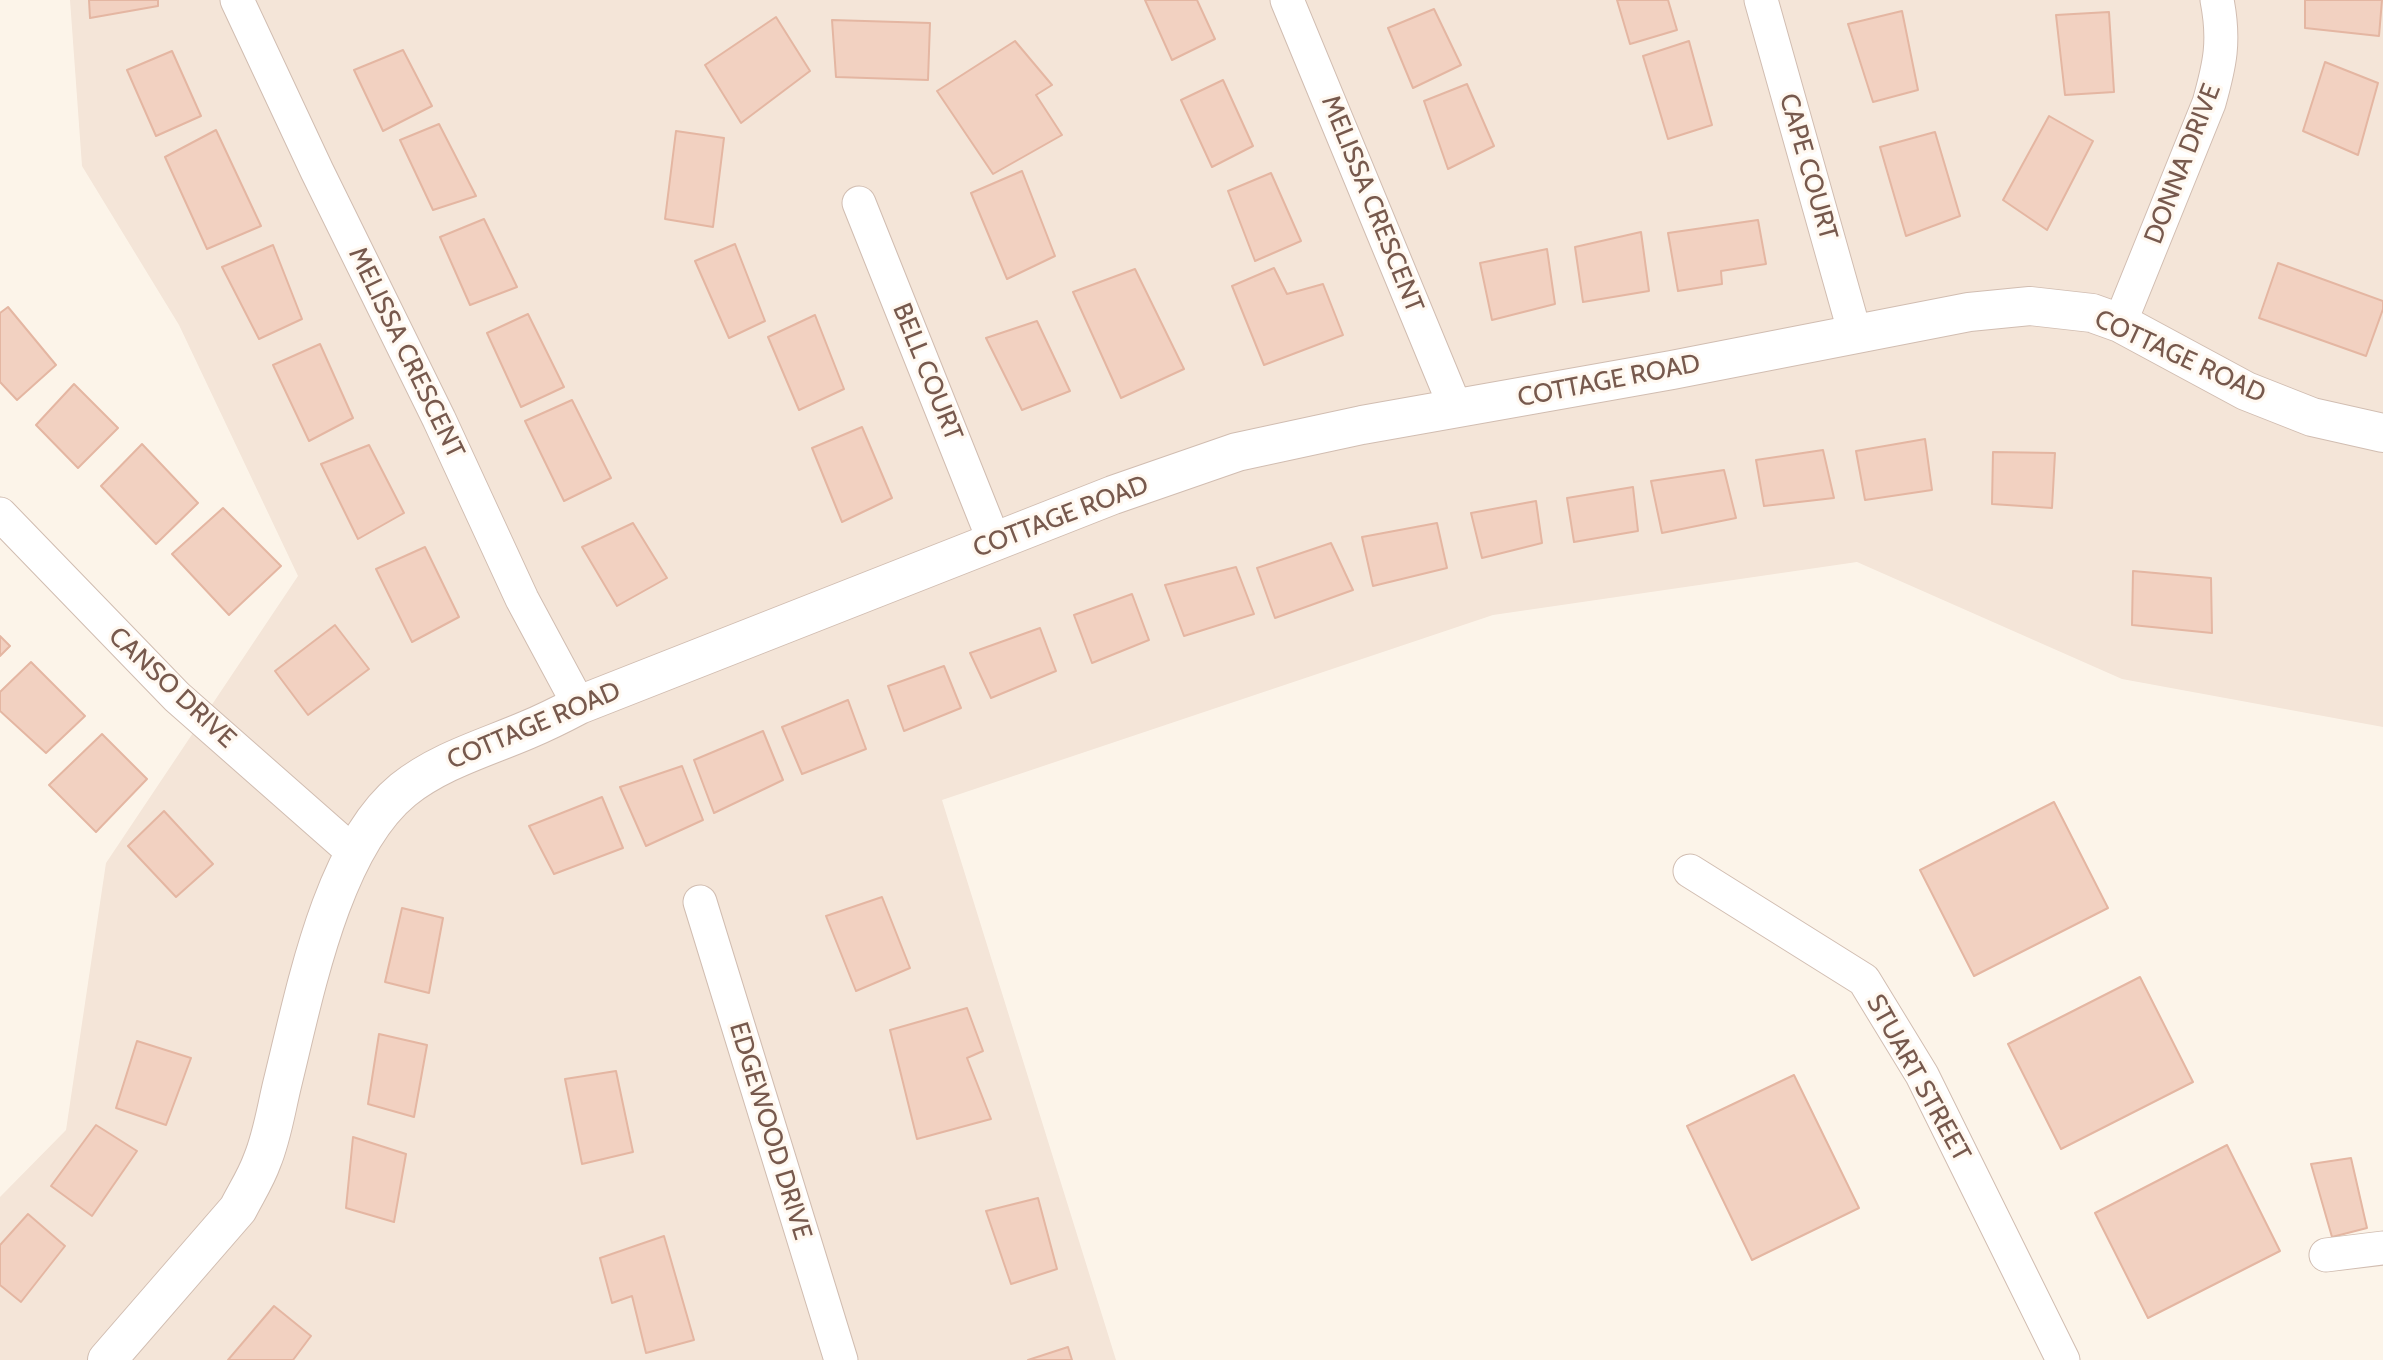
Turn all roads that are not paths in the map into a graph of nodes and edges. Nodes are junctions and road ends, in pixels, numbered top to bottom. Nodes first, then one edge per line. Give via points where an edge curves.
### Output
1 (237, 0) edge
2 (1287, 0) edge
3 (1761, 0) edge
4 (2217, 0) edge
5 (859, 202) dead end
6 (2120, 323) junction
7 (1855, 334) junction
8 (1456, 409) junction
9 (2381, 433) edge
10 (0, 514) edge
11 (994, 541) junction
12 (579, 705) junction
13 (353, 852) junction
14 (1690, 871) dead end
15 (700, 902) dead end
16 (2383, 1248) edge
17 (2326, 1255) dead end
18 (107, 1360) edge
19 (841, 1360) edge
20 (2063, 1360) edge

1 - 12 street, MELISSA CRESCENT via 522,599
2 - 8 street, MELISSA CRESCENT
3 - 7 street, CAPE COURT
4 - 6 street, DONNA DRIVE via 2222,45 2209,103
5 - 11 street, BELL COURT
6 - 7 street, COTTAGE ROAD via 2080,310 2030,306 1969,312
6 - 9 street, COTTAGE ROAD via 2246,391 2312,417
7 - 8 street, COTTAGE ROAD
8 - 11 street, COTTAGE ROAD via 1237,452
10 - 13 street, CANSO DRIVE via 177,697
11 - 12 street, COTTAGE ROAD
12 - 13 street, COTTAGE ROAD via 441,765 413,782 391,801
13 - 18 street, COTTAGE ROAD via 324,929 271,1134 251,1184 238,1209
14 - 20 street, STUART STREET via 1864,980 1922,1075
15 - 19 street, EDGEWOOD DRIVE
16 - 17 street

